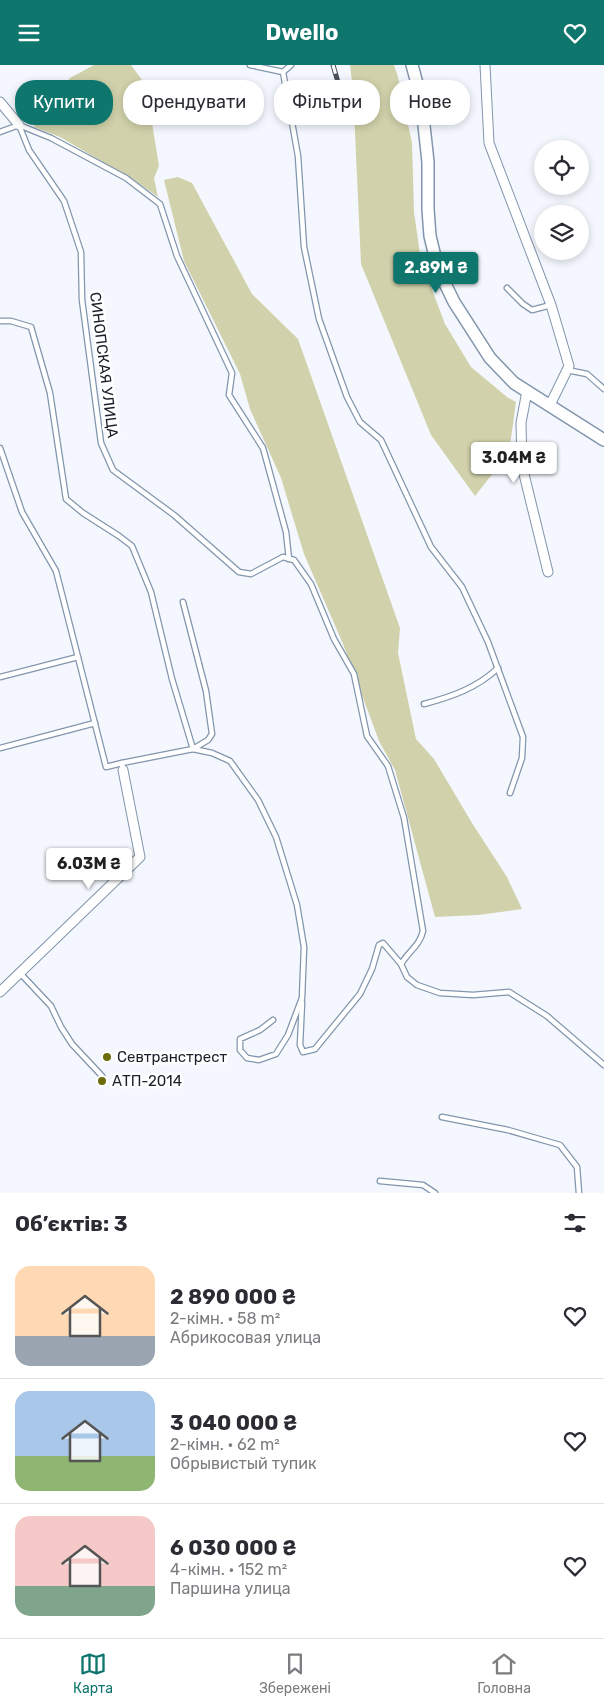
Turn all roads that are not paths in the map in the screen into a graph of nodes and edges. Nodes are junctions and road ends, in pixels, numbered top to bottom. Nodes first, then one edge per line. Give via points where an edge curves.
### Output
1 (250, 65) edge
2 (292, 65) edge
3 (412, 65) edge
4 (485, 65) edge
5 (283, 71) junction
6 (0, 102) edge
7 (15, 120) edge
8 (19, 125) junction
9 (0, 132) edge
10 (507, 287) dead end
11 (551, 305) junction
12 (0, 321) edge
13 (567, 370) junction
14 (604, 389) edge
15 (527, 391) junction
16 (550, 405) junction
17 (604, 440) edge
18 (0, 448) edge
19 (289, 559) junction
20 (548, 572) dead end
21 (183, 602) dead end
22 (78, 657) junction
23 (498, 668) junction
24 (0, 677) edge
25 (424, 704) dead end
26 (95, 723) junction
27 (0, 748) edge
28 (193, 749) junction
29 (122, 767) junction
30 (510, 793) dead end
31 (401, 964) junction
32 (20, 973) junction
33 (0, 992) edge
34 (302, 998) junction
35 (273, 1019) dead end
36 (604, 1065) edge
37 (102, 1076) dead end
38 (442, 1117) dead end
39 (380, 1181) dead end
40 (436, 1193) edge
41 (579, 1193) edge

1 - 5 lane
2 - 5 lane
3 - 15 main road via 421,98 428,162 430,236 438,269 454,302 490,358 514,383
4 - 11 street via 489,143
5 - 23 lane via 298,156 304,247 319,319 337,371 360,422 380,440 431,547 462,587
6 - 7 street
8 - 9 lane
8 - 19 lane via 51,138 126,178 160,203 177,256 232,373 229,395 262,448 286,532
8 - 19 lane, СИНОПСКАЯ УЛИЦА via 29,150 64,201 81,252 82,300 101,443 113,470 174,515 239,573 250,574 283,557
10 - 11 lane via 532,310
11 - 13 street via 569,366
12 - 28 lane via 31,327 50,393 66,499 132,547 151,593
13 - 14 lane via 587,374
13 - 16 street
15 - 16 main road
15 - 20 street via 521,423 522,466
16 - 17 main road
18 - 22 lane via 22,512 56,571
19 - 31 lane via 294,560 311,584 334,639 354,674 367,736 388,766 404,818 423,931 420,942
21 - 28 lane via 206,691 212,734
22 - 24 lane
22 - 26 lane
23 - 25 lane via 470,688
23 - 30 lane via 522,737 522,758
26 - 27 lane
26 - 29 lane via 106,767
28 - 29 lane
28 - 34 lane via 230,761 258,800 276,837 297,905 304,947
29 - 32 street via 140,857
31 - 34 lane via 383,943 379,945 360,994 315,1049 303,1052 300,1045
31 - 36 lane via 407,977 417,985 440,993 473,995 509,991 547,1017
32 - 33 street
32 - 37 lane via 52,1006 72,1044
34 - 35 lane via 288,1035 276,1054 259,1060 247,1058 240,1050 240,1039 260,1030
38 - 41 lane via 508,1130 560,1145 578,1167
39 - 40 lane via 423,1185

